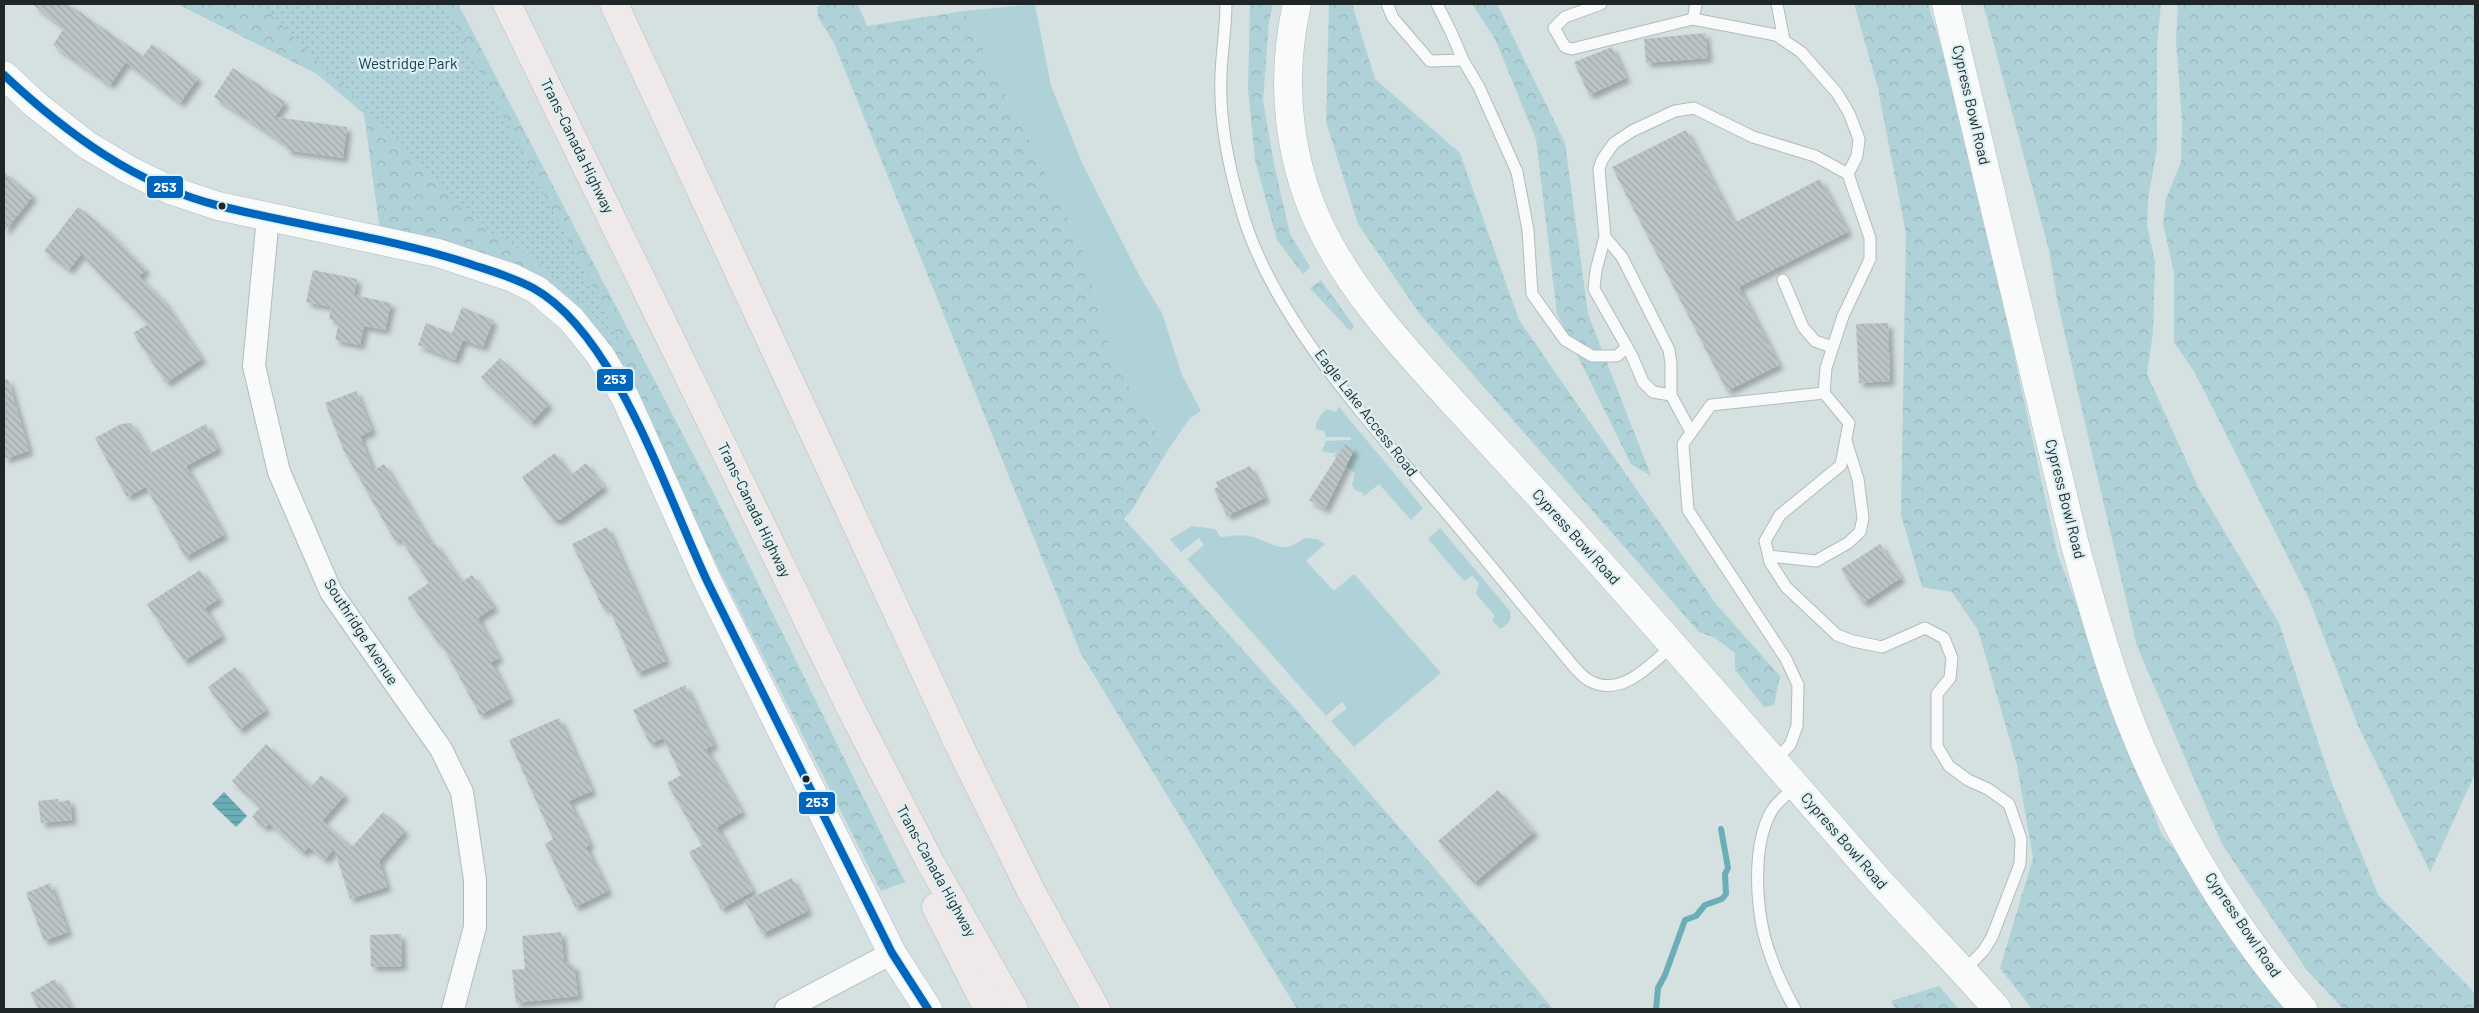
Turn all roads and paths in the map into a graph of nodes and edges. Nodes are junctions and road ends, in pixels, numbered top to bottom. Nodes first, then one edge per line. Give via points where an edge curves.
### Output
1 (507, 4) edge
2 (614, 4) edge
3 (1226, 4) edge
4 (1298, 4) edge
5 (1387, 4) edge
6 (1436, 4) edge
7 (1696, 4) edge
8 (1777, 4) edge
9 (1946, 4) edge
10 (1596, 5) edge
11 (1693, 20) junction
12 (1784, 40) junction
13 (1463, 60) junction
14 (4, 75) edge
15 (1848, 174) junction
16 (268, 217) junction
17 (1605, 237) junction
18 (1783, 280) dead end
19 (1627, 347) junction
20 (1832, 347) junction
21 (1824, 393) junction
22 (1671, 395) junction
23 (1691, 432) junction
24 (1846, 440) junction
25 (1769, 556) junction
26 (1674, 644) junction
27 (1774, 761) junction
28 (1796, 786) junction
29 (891, 788) junction
30 (892, 953) junction
31 (1071, 966) junction
32 (1964, 971) junction
33 (453, 1009) edge
34 (786, 1009) edge
35 (928, 1009) edge
36 (988, 1009) edge
37 (1014, 1009) edge
38 (1096, 1009) edge
39 (1103, 1009) edge
40 (1795, 1009) edge
41 (1997, 1009) edge
42 (2303, 1009) edge

1 - 29 highway, Trans-Canada Highway
2 - 31 highway via 960,747
3 - 26 lane, Eagle Lake Access Road via 1222,109 1240,206 1260,259 1278,293 1343,389 1589,681 1624,683
4 - 26 street, Cypress Bowl Road via 1287,84 1290,128 1297,166 1309,202 1347,274 1408,352
5 - 13 lane via 1393,18 1430,61
6 - 13 lane
7 - 11 lane
8 - 12 lane
9 - 42 street, Cypress Bowl Road via 2074,541 2117,684 2144,751 2211,881 2249,939
10 - 11 lane via 1565,17 1554,28 1565,47 1572,49
11 - 12 lane via 1776,35
12 - 15 lane via 1801,52 1837,93 1849,113 1859,138 1857,156
13 - 19 lane via 1479,87 1517,172 1528,230 1532,294 1565,340 1592,356 1617,356
14 - 16 street via 36,105 128,170 170,190 218,206
15 - 17 lane via 1815,156 1753,137 1694,108 1675,111 1632,131 1614,144 1602,160 1599,169
15 - 20 lane via 1870,238 1870,259
16 - 30 street via 438,252 513,278 537,290 588,337 625,397 707,580
16 - 33 street, Southridge Avenue via 254,366 278,472 331,592 441,749 462,792 475,880 475,927
17 - 19 lane via 1594,289
17 - 22 lane via 1622,257 1669,350
18 - 20 lane via 1803,327 1815,341
19 - 22 lane via 1643,382 1652,392
20 - 21 lane
21 - 23 lane via 1711,405
21 - 24 lane via 1849,423
22 - 23 lane
23 - 27 lane via 1683,444 1688,510 1786,659 1798,685 1797,726 1790,744
24 - 25 lane via 1841,465 1780,515 1765,541
24 - 25 lane via 1858,479 1863,518 1860,532 1848,543 1816,561
25 - 32 lane via 1786,587 1837,635 1882,647 1925,628 1944,638 1952,658 1950,678 1937,694 1937,746 1949,766 2009,804 2021,839 2020,864 1992,937
26 - 27 street, Cypress Bowl Road
27 - 28 street, Cypress Bowl Road
28 - 32 street, Cypress Bowl Road
28 - 40 lane via 1773,809 1766,823 1760,848 1758,888 1770,957
29 - 36 highway via 925,884
29 - 37 highway, Trans-Canada Highway
30 - 34 street
30 - 35 street
31 - 38 highway
31 - 39 highway
32 - 41 street, Cypress Bowl Road

